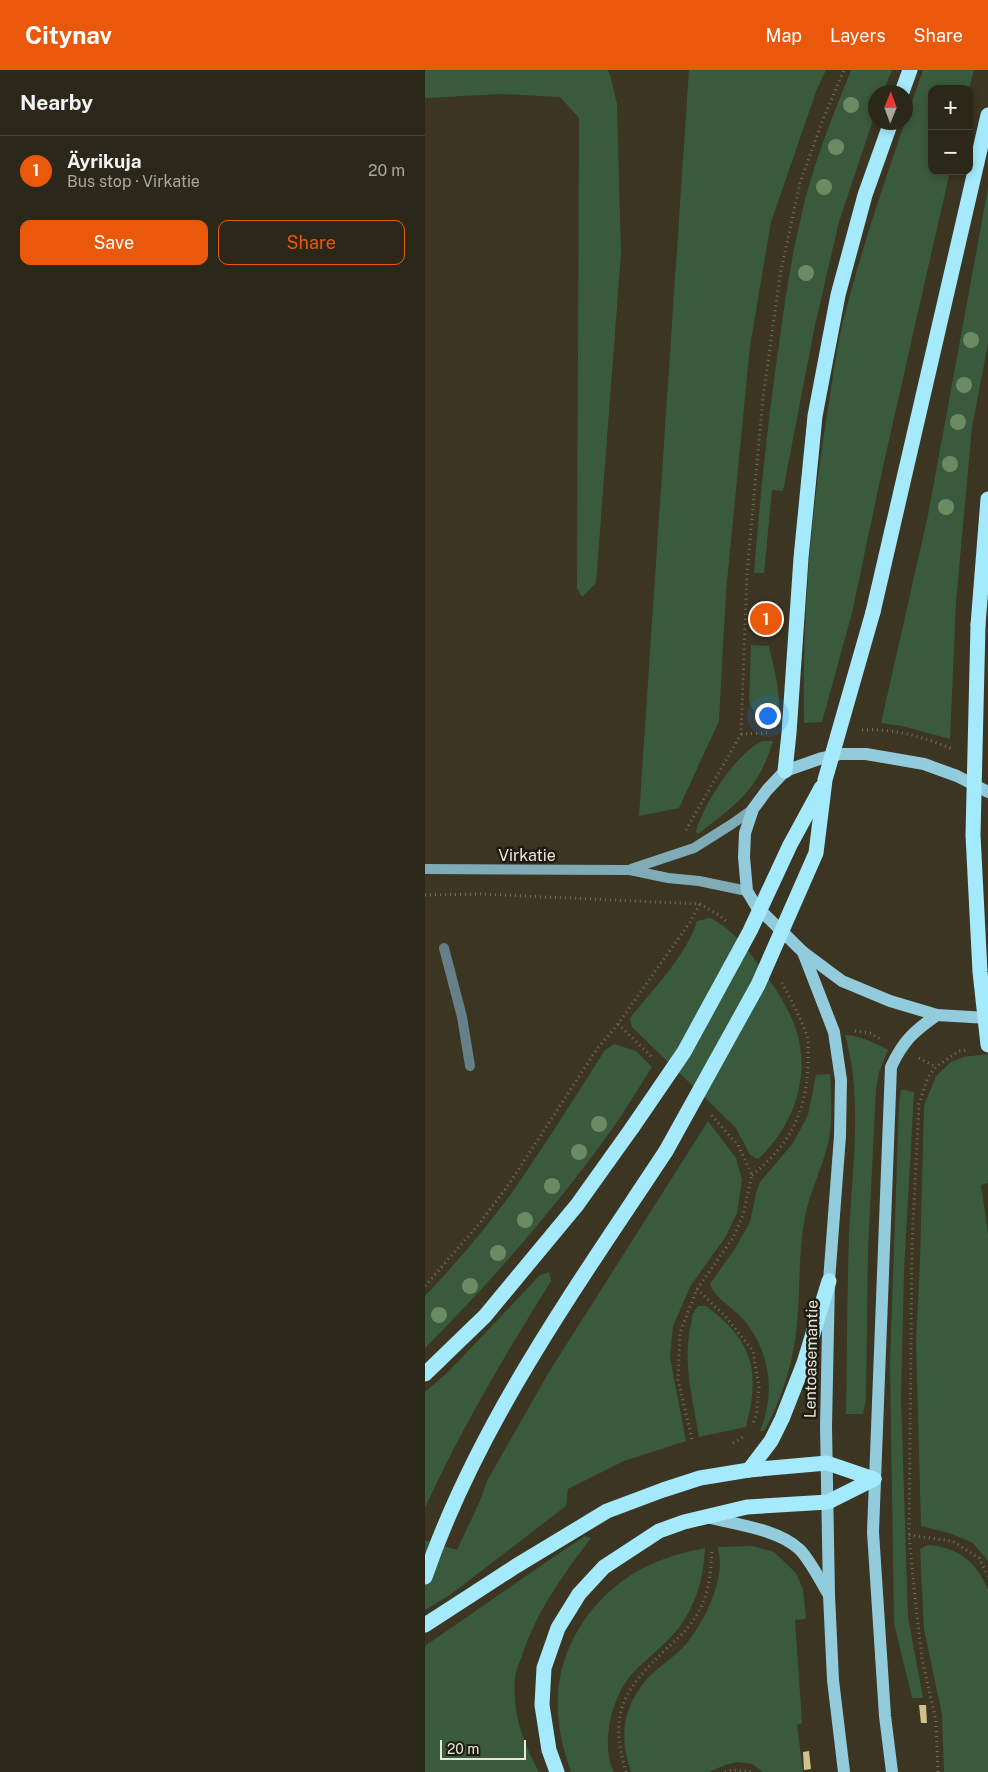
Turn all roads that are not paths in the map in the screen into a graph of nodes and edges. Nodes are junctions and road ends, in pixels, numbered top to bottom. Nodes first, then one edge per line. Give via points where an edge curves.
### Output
1 (910, 70) edge
2 (905, 85) edge
3 (988, 115) edge
4 (888, 130) edge
5 (988, 499) edge
6 (785, 771) junction
7 (825, 780) junction
8 (988, 792) edge
9 (753, 809) junction
10 (425, 869) edge
11 (630, 870) junction
12 (747, 891) junction
13 (444, 948) dead end
14 (803, 952) junction
15 (937, 1015) junction
16 (988, 1018) edge
17 (988, 1045) edge
18 (470, 1066) dead end
19 (829, 1282) junction
20 (425, 1374) edge
21 (827, 1463) junction
22 (749, 1470) junction
23 (874, 1479) junction
24 (828, 1502) junction
25 (707, 1517) junction
26 (425, 1577) edge
27 (829, 1595) junction
28 (425, 1625) edge
29 (557, 1772) edge
30 (844, 1772) edge
31 (892, 1772) edge

1 - 2 highway
3 - 7 highway, bridge via 873,612
4 - 6 highway via 865,195 838,294 815,416
5 - 17 highway, bridge via 978,625 973,835 980,972
6 - 8 main road via 841,754 866,754 924,764
6 - 9 main road
7 - 20 highway, bridge via 750,931 684,1052 577,1205 485,1316
7 - 26 highway, bridge via 816,853 759,985 666,1151 502,1407 454,1504
9 - 11 street, Virkatie via 694,848
9 - 12 main road via 745,833
10 - 11 street, Virkatie
11 - 12 street, Virkatie
12 - 14 main road via 756,906
13 - 18 lane via 462,1017
14 - 15 main road via 842,981 890,1001
14 - 19 main road, Lentoasemantie via 834,1032 841,1080
15 - 16 main road
15 - 23 main road via 918,1028 900,1049 891,1067
19 - 21 main road, Lentoasemantie
19 - 22 highway via 804,1363 781,1420 771,1441
21 - 22 highway
21 - 23 highway
21 - 24 main road, Lentoasemantie
22 - 28 highway via 700,1478 607,1511
23 - 24 highway
23 - 31 main road via 873,1532 885,1716
24 - 25 highway via 747,1507
24 - 27 main road, Lentoasemantie
25 - 27 main road via 787,1539 800,1550
25 - 29 highway via 659,1531 604,1567 579,1594 558,1628 544,1668 542,1705 549,1750
27 - 30 main road, Lentoasemantie via 833,1680

